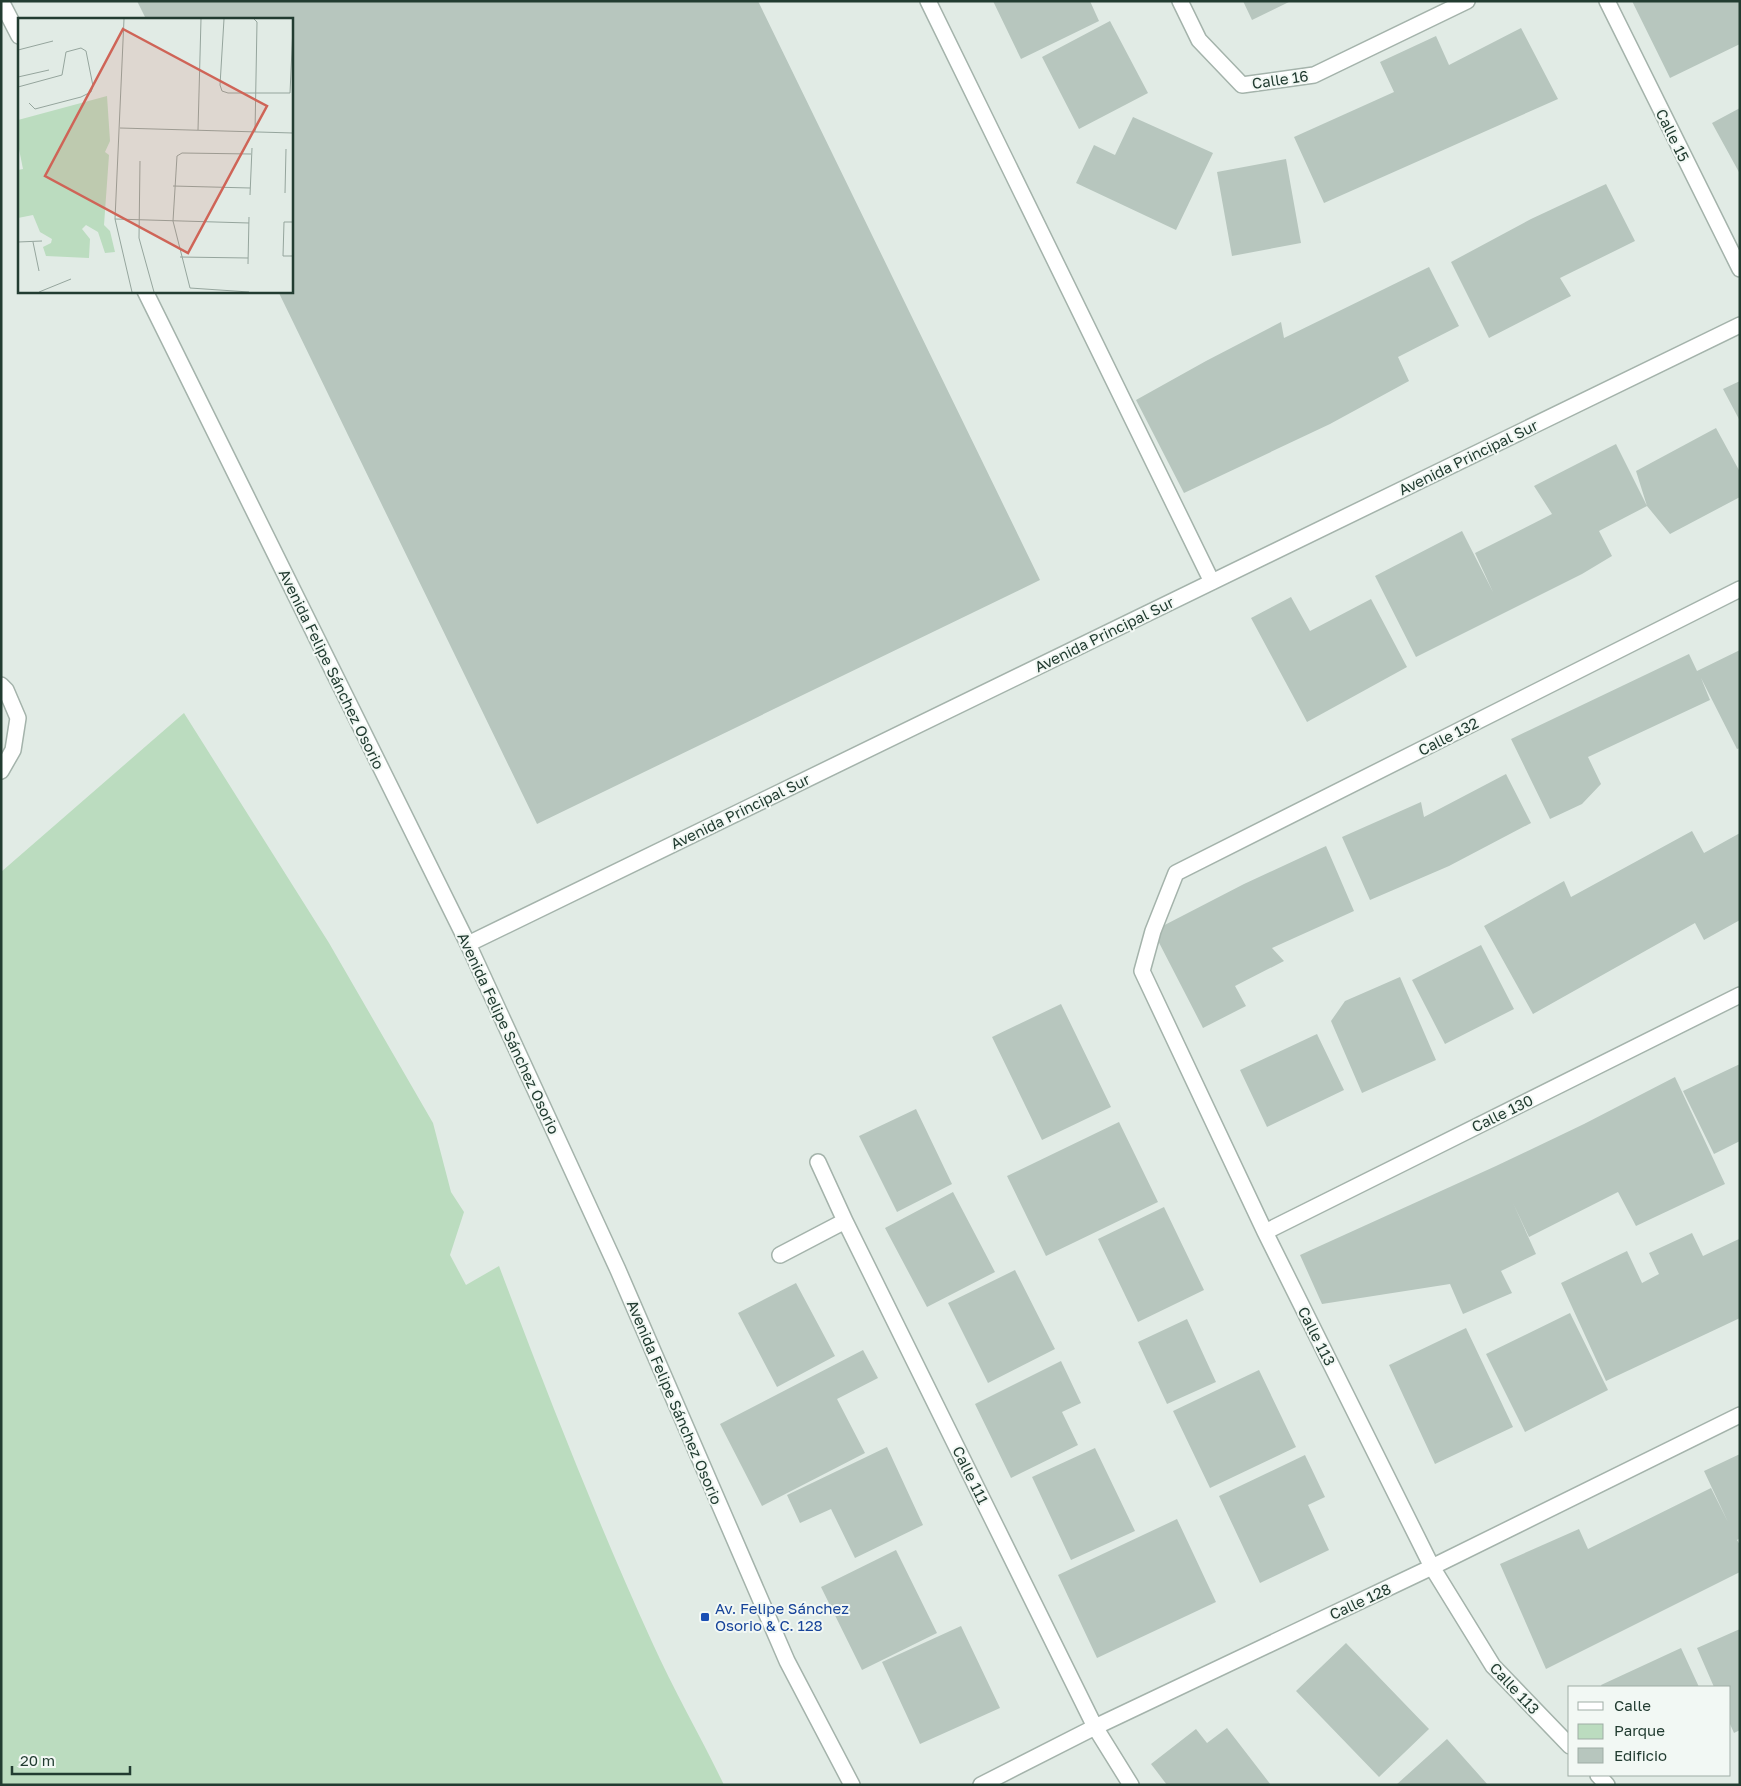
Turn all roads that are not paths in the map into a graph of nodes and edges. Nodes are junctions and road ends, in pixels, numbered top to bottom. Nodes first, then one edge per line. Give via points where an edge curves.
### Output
1 (1, 1) edge
2 (928, 1) edge
3 (1180, 1) edge
4 (1467, 1) edge
5 (1606, 1) edge
6 (18, 34) edge
7 (1740, 269) edge
8 (145, 292) edge
9 (1740, 325) edge
10 (1212, 582) junction
11 (1740, 589) edge
12 (1, 685) edge
13 (1, 771) edge
14 (1168, 895) joint
15 (468, 944) junction
16 (1740, 995) edge
17 (818, 1162) dead end
18 (845, 1221) junction
19 (1265, 1232) junction
20 (780, 1254) dead end
21 (1740, 1415) edge
22 (1432, 1566) junction
23 (1095, 1727) junction
24 (1568, 1744) edge
25 (852, 1785) edge
26 (981, 1785) edge
27 (1131, 1785) edge

1 - 6 street
2 - 10 street
3 - 4 street, Calle 16 via 1199,40 1242,85 1314,75
5 - 7 street, Calle 15
8 - 15 street, Avenida Felipe Sánchez Osorio
9 - 10 street, Avenida Principal Sur
10 - 15 street, Avenida Principal Sur
11 - 14 street, Calle 132 via 1176,873
12 - 13 street via 18,718 13,750
14 - 19 street, Calle 113 via 1153,931 1142,971
15 - 25 street, Avenida Felipe Sánchez Osorio via 618,1270 787,1661
16 - 19 street, Calle 130
17 - 18 street, Calle 111
18 - 20 street
18 - 23 street, Calle 111
19 - 22 street, Calle 113
21 - 22 street, Calle 128
22 - 23 street, Calle 128
22 - 24 street, Calle 113 via 1493,1666
23 - 26 street, Calle 128
23 - 27 street, Calle 111

